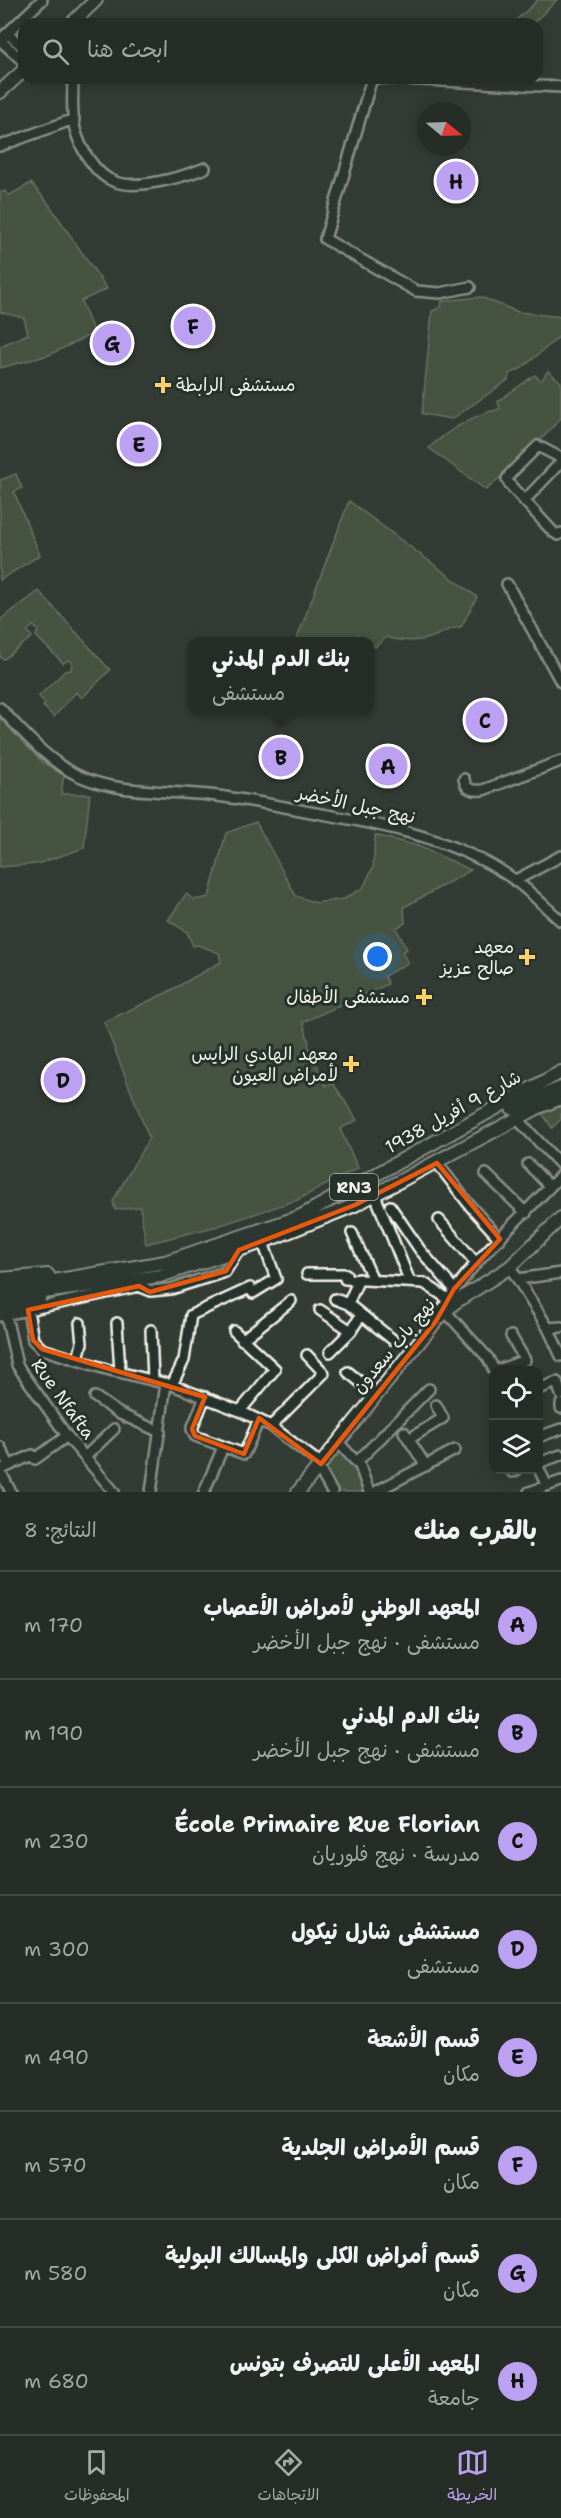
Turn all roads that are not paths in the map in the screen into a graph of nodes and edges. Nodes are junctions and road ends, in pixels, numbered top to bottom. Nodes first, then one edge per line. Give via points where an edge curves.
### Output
1 (42, 0) edge
2 (96, 0) edge
3 (106, 0) edge
4 (23, 18) edge
5 (77, 18) edge
6 (87, 18) edge
7 (18, 23) edge
8 (2, 38) edge
9 (18, 45) edge
10 (18, 55) edge
11 (18, 76) edge
12 (18, 84) edge
13 (73, 84) edge
14 (370, 84) edge
15 (501, 84) edge
16 (561, 87) edge
17 (0, 92) edge
18 (0, 100) edge
19 (74, 119) junction
20 (0, 146) edge
21 (205, 168) dead end
22 (470, 287) dead end
23 (561, 458) edge
24 (561, 462) edge
25 (524, 501) junction
26 (560, 534) edge
27 (507, 584) dead end
28 (561, 682) edge
29 (0, 708) edge
30 (561, 761) edge
31 (464, 779) dead end
32 (561, 856) edge
33 (516, 880) junction
34 (561, 921) edge
35 (561, 1072) edge
36 (561, 1088) edge
37 (561, 1093) edge
38 (561, 1098) edge
39 (517, 1119) junction
40 (437, 1163) junction
41 (528, 1164) dead end
42 (561, 1165) edge
43 (486, 1174) dead end
44 (561, 1175) edge
45 (550, 1187) junction
46 (375, 1195) junction
47 (390, 1206) dead end
48 (526, 1214) junction
49 (561, 1218) edge
50 (439, 1220) dead end
51 (302, 1222) junction
52 (352, 1233) dead end
53 (501, 1239) junction
54 (263, 1242) junction
55 (239, 1250) junction
56 (476, 1263) junction
57 (510, 1267) junction
58 (561, 1273) edge
59 (134, 1274) junction
60 (307, 1274) dead end
61 (0, 1279) edge
62 (518, 1279) junction
63 (359, 1280) junction
64 (373, 1280) junction
65 (410, 1282) junction
66 (454, 1289) junction
67 (0, 1290) edge
68 (0, 1298) edge
69 (335, 1299) dead end
70 (291, 1301) dead end
71 (348, 1304) junction
72 (447, 1305) junction
73 (28, 1310) junction
74 (320, 1310) dead end
75 (2, 1314) edge
76 (361, 1315) junction
77 (80, 1323) dead end
78 (117, 1323) dead end
79 (561, 1327) edge
80 (548, 1329) junction
81 (151, 1330) dead end
82 (234, 1331) dead end
83 (351, 1331) junction
84 (511, 1336) dead end
85 (392, 1339) dead end
86 (242, 1340) junction
87 (330, 1352) dead end
88 (307, 1355) dead end
89 (561, 1356) edge
90 (78, 1359) junction
91 (493, 1366) edge
92 (509, 1366) edge
93 (120, 1372) junction
94 (348, 1372) dead end
95 (153, 1380) junction
96 (169, 1384) junction
97 (543, 1387) edge
98 (429, 1389) dead end
99 (376, 1395) junction
100 (561, 1395) edge
101 (96, 1397) dead end
102 (205, 1397) junction
103 (561, 1404) edge
104 (436, 1405) dead end
105 (561, 1408) edge
106 (240, 1412) junction
107 (258, 1420) junction
108 (271, 1426) junction
109 (561, 1429) edge
110 (114, 1430) dead end
111 (160, 1432) junction
112 (543, 1435) edge
113 (67, 1436) junction
114 (338, 1442) junction
115 (0, 1447) edge
116 (223, 1447) junction
117 (455, 1450) dead end
118 (561, 1455) edge
119 (85, 1457) junction
120 (357, 1462) junction
121 (543, 1463) edge
122 (320, 1465) junction
123 (426, 1466) junction
124 (3, 1469) edge
125 (542, 1474) edge
126 (561, 1481) edge
127 (2, 1482) edge
128 (548, 1486) junction
129 (11, 1492) edge
130 (114, 1492) edge
131 (151, 1492) edge
132 (204, 1492) edge
133 (298, 1492) edge
134 (332, 1492) edge
135 (369, 1492) edge
136 (375, 1492) edge
137 (531, 1492) edge

1 - 4 street
2 - 5 main road
3 - 6 main road
7 - 8 street
8 - 9 street
8 - 10 street
11 - 17 main road
12 - 18 main road
13 - 19 street
14 - 22 street via 325,238 416,291 440,293
15 - 16 street
19 - 20 street
19 - 21 street via 83,149 113,181 163,180
23 - 25 street via 538,446 510,474 510,485
24 - 25 street
25 - 26 street
27 - 28 street
29 - 33 street, نهج جبل الأخضر via 50,758 79,776 120,789 236,798 390,827 448,845
30 - 31 street via 483,790 467,788
32 - 33 street
33 - 34 street, نهج جبل الأخضر
35 - 51 main road, شارع 9 أفريل 1938 / RN3
36 - 51 main road, شارع 9 أفريل 1938 via 509,1109
37 - 51 main road, شارع 9 أفريل 1938 via 541,1099
38 - 39 main road, شارع 9 أفريل 1938 / RN3
39 - 40 main road, شارع 9 أفريل 1938 / RN3
39 - 42 street
40 - 46 main road, شارع 9 أفريل 1938 / RN3
40 - 53 street
41 - 45 street
43 - 48 street
44 - 45 street
45 - 48 street
46 - 51 main road, شارع 9 أفريل 1938 / RN3
46 - 65 street
47 - 66 street via 420,1250
48 - 53 street
49 - 57 main road, نهج باب سعدون
50 - 56 street
51 - 54 main road, شارع 9 أفريل 1938 / RN3
51 - 59 main road, شارع 9 أفريل 1938 / RN3
52 - 64 street
53 - 56 street
54 - 55 main road, شارع 9 أفريل 1938 / RN3
54 - 96 street via 276,1279 253,1293 250,1288 191,1316 184,1360
55 - 59 main road, شارع 9 أفريل 1938 / RN3 via 166,1274
55 - 73 street via 225,1272 171,1289 151,1291 139,1286
56 - 66 street
57 - 62 street
57 - 72 main road, نهج باب سعدون
58 - 62 street
59 - 61 main road, شارع 9 أفريل 1938
59 - 67 main road, شارع 9 أفريل 1938 / RN3
59 - 68 main road, شارع 9 أفريل 1938 / RN3
59 - 75 main road, شارع 9 أفريل 1938
60 - 63 street via 346,1274 345,1279
62 - 80 street
63 - 64 street
63 - 71 street
64 - 65 street
65 - 72 street via 424,1283
66 - 72 street
69 - 71 street
70 - 86 street
71 - 76 street
72 - 91 street
72 - 99 main road, نهج باب سعدون
73 - 75 street
73 - 90 street via 34,1344
74 - 83 street
75 - 113 street, Rue Nfafta via 17,1365
76 - 83 street
76 - 85 street
77 - 90 street via 82,1343
78 - 93 street
79 - 80 street
80 - 89 street
81 - 95 street
82 - 86 street
83 - 87 street
84 - 92 street via 525,1360
86 - 106 street via 275,1369
88 - 108 street via 324,1373
90 - 93 street
93 - 95 street
94 - 99 street
95 - 96 street
96 - 102 street
96 - 111 street
97 - 100 street via 557,1382
98 - 120 street
99 - 114 main road, نهج باب سعدون
101 - 111 street via 120,1414
102 - 106 street
102 - 116 street via 192,1432
103 - 105 street
104 - 123 street via 443,1418 407,1435
106 - 107 street
107 - 108 street
107 - 116 street via 246,1453 241,1455
108 - 122 street
109 - 112 street
110 - 119 street
111 - 131 street
113 - 119 street, Rue Nfafta
113 - 124 street via 35,1459 32,1455
114 - 120 street
114 - 122 main road, نهج باب سعدون
115 - 124 street
116 - 132 street
117 - 123 street
118 - 121 street
119 - 130 street, Rue Nfafta
120 - 135 street
122 - 133 main road, نهج باب سعدون
122 - 134 street
123 - 136 street
124 - 127 street
125 - 128 street
126 - 128 street
127 - 129 street
128 - 137 street

